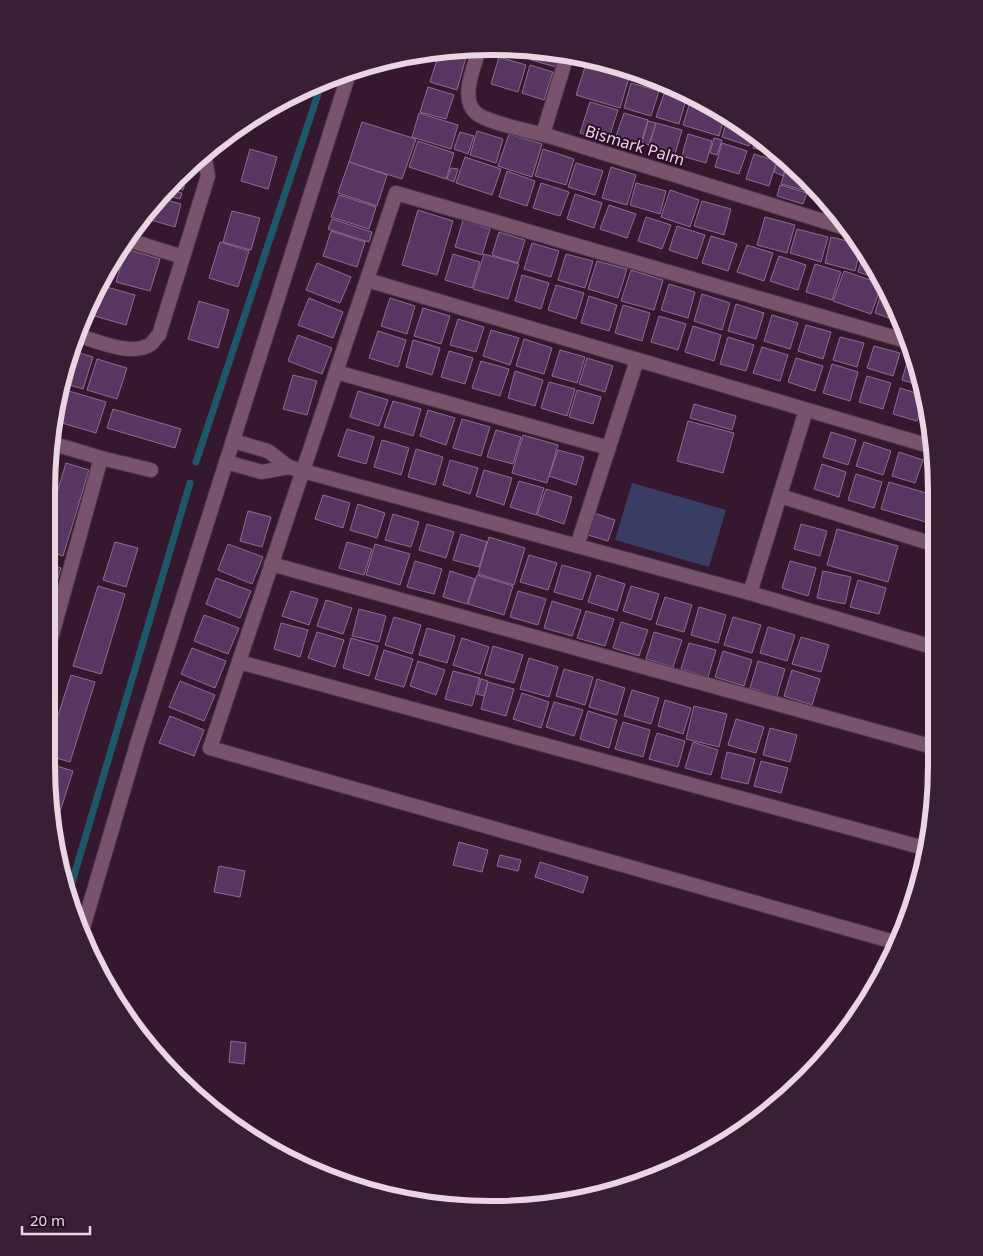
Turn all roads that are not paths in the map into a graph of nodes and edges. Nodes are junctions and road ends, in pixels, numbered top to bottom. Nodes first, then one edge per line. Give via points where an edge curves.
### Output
1 (477, 56) edge
2 (565, 61) edge
3 (347, 79) edge
4 (543, 134) junction
5 (205, 162) edge
6 (838, 225) edge
7 (134, 242) edge
8 (183, 257) junction
9 (367, 280) junction
10 (83, 337) edge
11 (901, 339) edge
12 (637, 360) junction
13 (336, 372) junction
14 (806, 410) junction
15 (233, 441) junction
16 (58, 444) edge
17 (925, 445) edge
18 (609, 448) junction
19 (101, 458) junction
20 (226, 462) junction
21 (289, 467) junction
22 (150, 470) dead end
23 (303, 471) junction
24 (780, 496) junction
25 (928, 542) edge
26 (577, 546) junction
27 (271, 564) junction
28 (750, 593) junction
29 (55, 624) edge
30 (928, 646) edge
31 (239, 662) junction
32 (928, 746) edge
33 (920, 847) edge
34 (84, 922) edge
35 (891, 941) edge

1 - 4 street, Bismark Palm via 468,94 476,113 486,119
2 - 4 street
3 - 15 street
4 - 6 street, Bismark Palm
5 - 8 street via 208,176
7 - 8 street
8 - 10 street via 158,335 151,343 131,349
9 - 11 street via 396,193
9 - 12 street
9 - 13 street
12 - 14 street
12 - 18 street
13 - 18 street
13 - 23 street
14 - 17 street
14 - 24 street
15 - 20 street
15 - 21 street via 268,451
16 - 19 street
18 - 26 street
19 - 22 street
19 - 29 street
20 - 21 street via 262,472
20 - 34 street
21 - 23 street
23 - 26 street
23 - 27 street
24 - 25 street
24 - 28 street
26 - 28 street
27 - 31 street
27 - 32 street
28 - 30 street
31 - 33 street
31 - 35 street via 210,748

